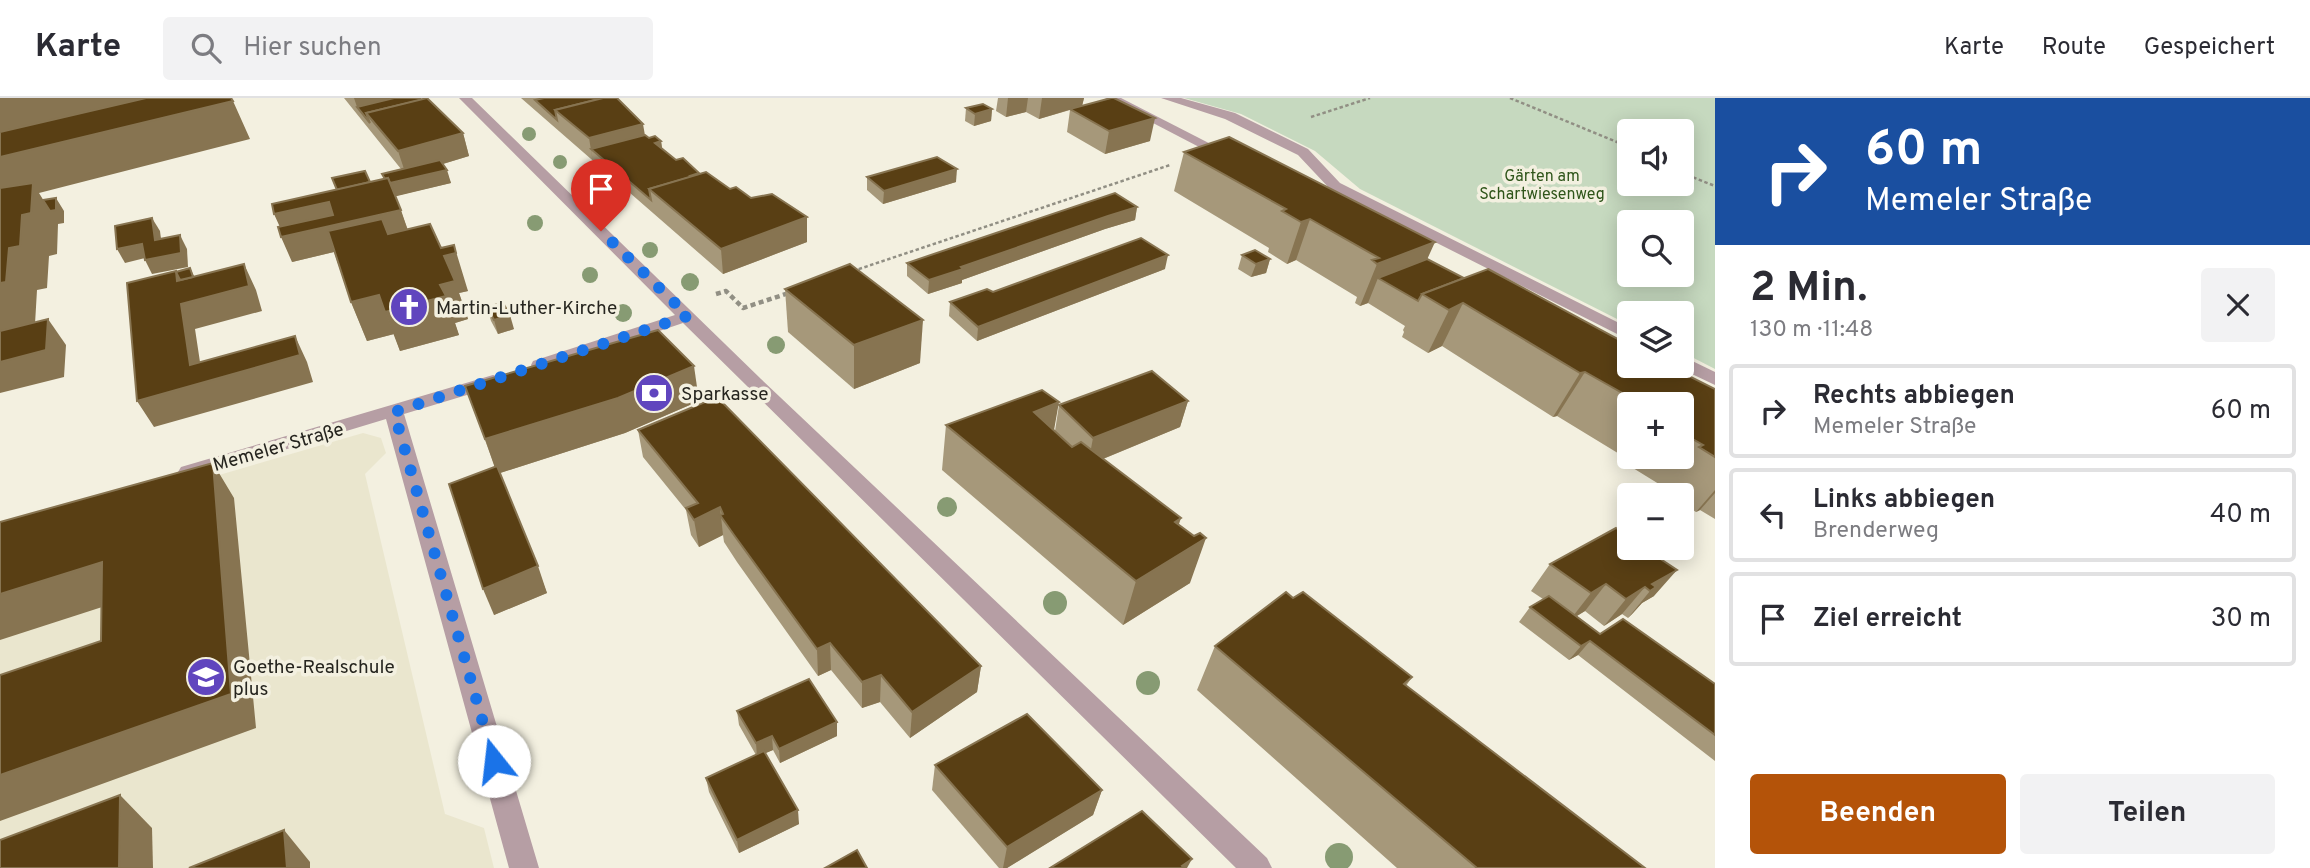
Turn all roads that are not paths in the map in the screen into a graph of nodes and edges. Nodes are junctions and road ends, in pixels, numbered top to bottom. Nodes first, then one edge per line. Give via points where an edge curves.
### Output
1 (466, 98) edge
2 (1111, 98) edge
3 (1167, 98) edge
4 (1241, 163) edge
5 (683, 312) junction
6 (1617, 329) edge
7 (1694, 368) edge
8 (1715, 379) edge
9 (394, 412) junction
10 (171, 477) edge
11 (524, 868) edge
12 (1257, 868) edge

1 - 5 street
2 - 4 street
3 - 6 street via 1230,116 1303,152 1335,186
5 - 9 street, Memeler Straße
5 - 12 street
7 - 8 street
9 - 10 street, Memeler Straße
9 - 11 street

